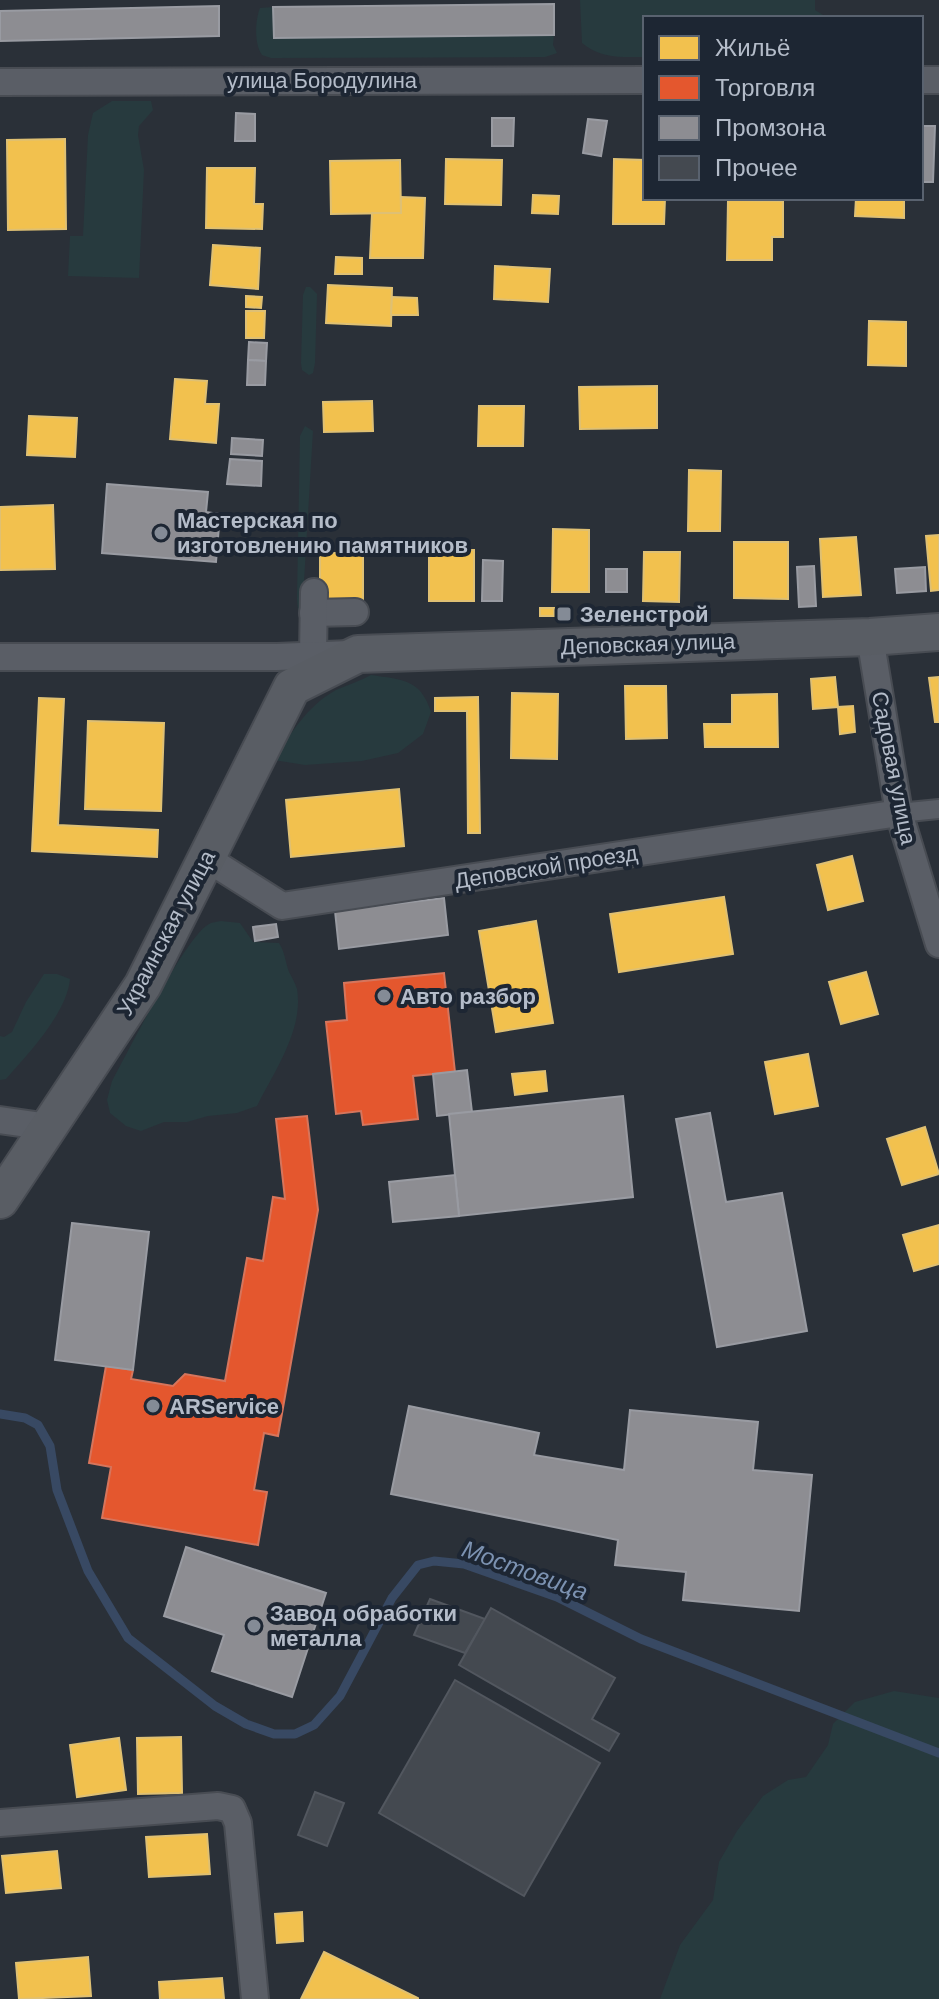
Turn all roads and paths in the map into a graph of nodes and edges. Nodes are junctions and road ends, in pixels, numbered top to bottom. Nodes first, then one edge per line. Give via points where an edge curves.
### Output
1 (643, 80) edge
2 (0, 82) edge
3 (355, 612) dead end
4 (939, 632) edge
5 (870, 637) junction
6 (358, 654) junction
7 (313, 656) junction
8 (0, 657) edge
9 (266, 737) joint
10 (939, 809) edge
11 (899, 813) junction
12 (206, 858) junction
13 (939, 944) edge
14 (0, 1120) edge
15 (49, 1127) junction
16 (0, 1200) edge
17 (0, 1823) edge
18 (255, 1999) edge

1 - 2 street, улица Бородулина
3 - 7 street via 314,603
4 - 5 main road, Деповская улица
5 - 6 main road, Деповская улица
5 - 11 street, Садовая улица
6 - 7 street, Деповская улица
6 - 9 main road, Деповская улица via 292,687
7 - 8 street, Деповская улица
9 - 12 main road, Украинская улица
10 - 11 street
11 - 12 street, Деповской проезд via 282,906
11 - 13 street, Садовая улица
12 - 15 main road, Украинская улица via 143,985
14 - 15 street
15 - 16 main road, Украинская улица
17 - 18 street via 232,1809 238,1823

